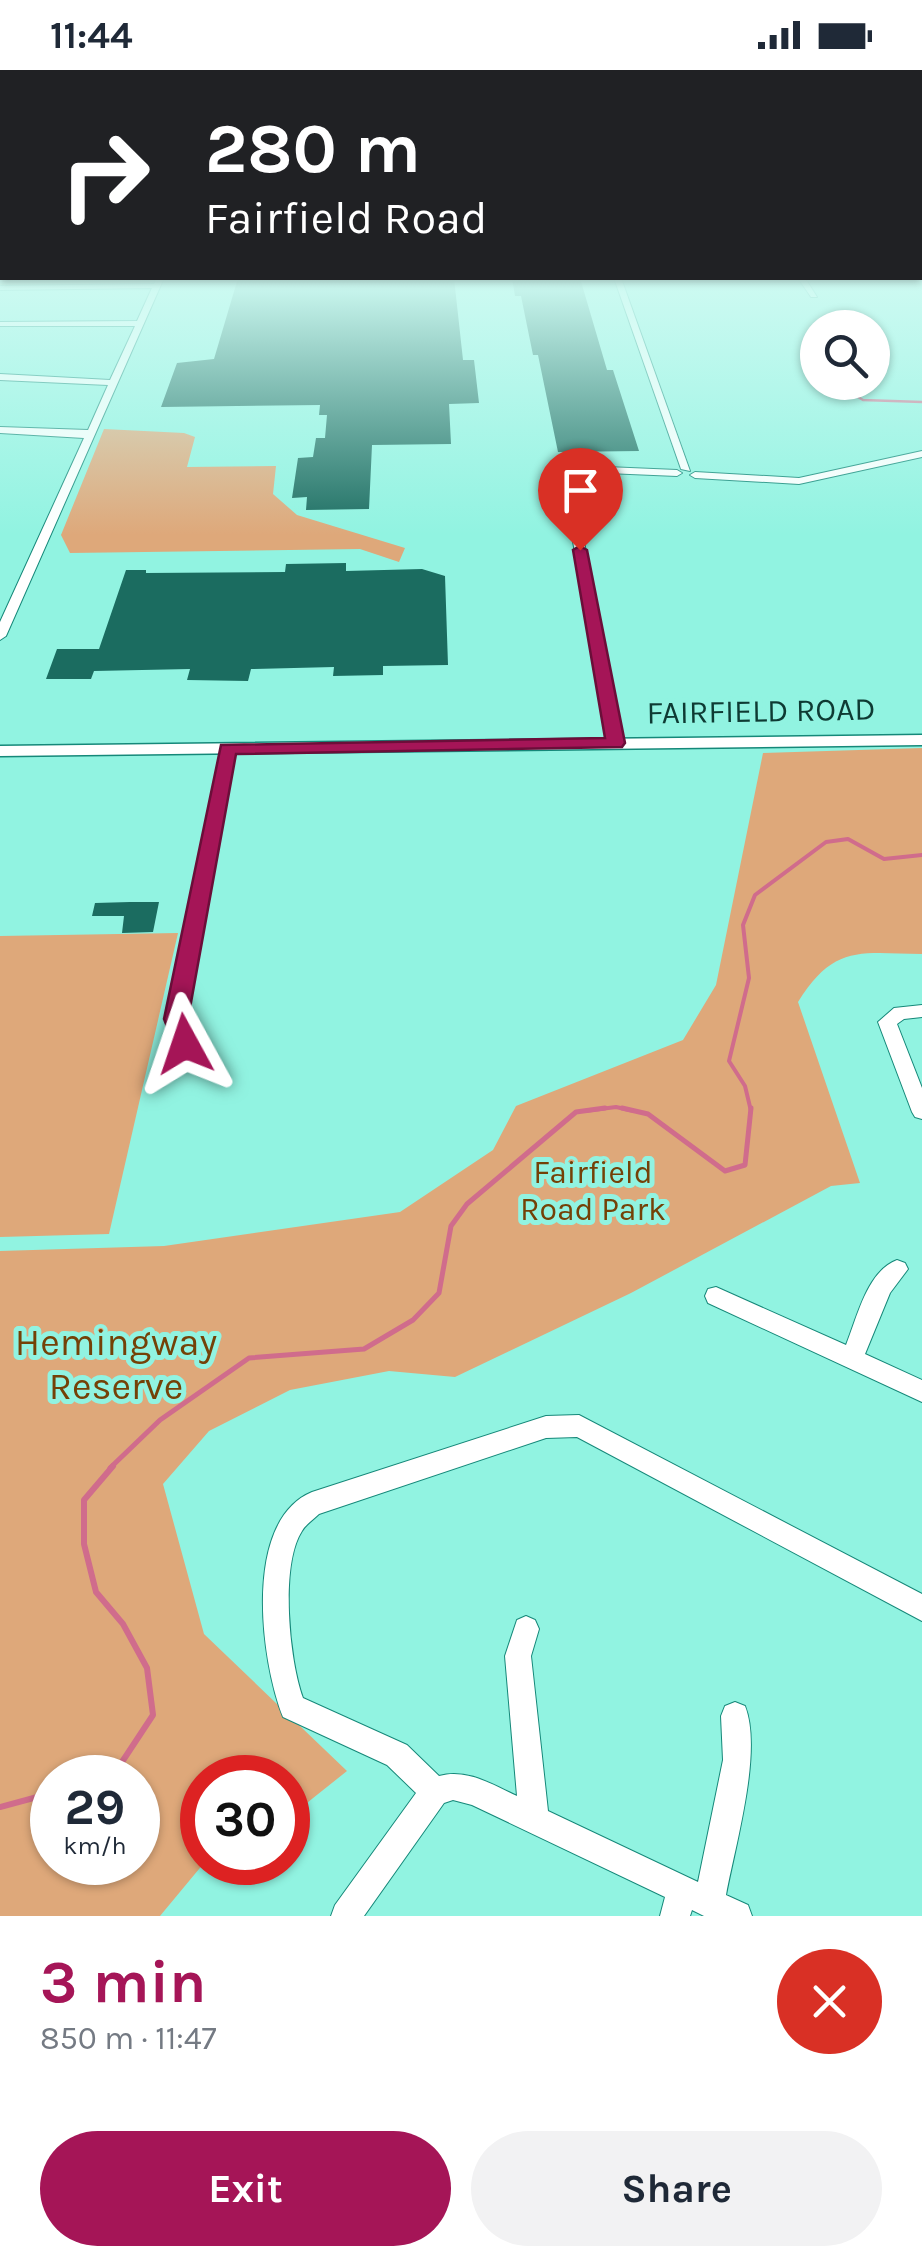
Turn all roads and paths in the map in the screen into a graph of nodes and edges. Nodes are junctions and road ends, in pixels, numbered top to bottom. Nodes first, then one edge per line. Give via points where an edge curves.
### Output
1 (122, 363) edge
2 (650, 363) edge
3 (0, 377) edge
4 (113, 383) junction
5 (0, 430) edge
6 (88, 435) junction
7 (922, 454) edge
8 (686, 472) junction
9 (0, 636) edge
10 (922, 740) edge
11 (616, 743) junction
12 (228, 748) junction
13 (0, 751) edge
14 (922, 1010) edge
15 (185, 1044) dead end
16 (922, 1112) edge
17 (896, 1269) dead end
18 (716, 1296) dead end
19 (852, 1358) junction
20 (922, 1392) edge
21 (922, 1608) edge
22 (526, 1629) dead end
23 (735, 1716) dead end
24 (436, 1790) junction
25 (534, 1819) junction
26 (689, 1903) edge
27 (346, 1916) edge
28 (737, 1916) edge

1 - 4 street
2 - 8 street
3 - 4 street
4 - 6 street
5 - 6 street
6 - 9 street
7 - 8 street via 798,481
8 - 11 street via 583,469 567,478
10 - 11 main road, FAIRFIELD ROAD
11 - 12 main road, FAIRFIELD ROAD
12 - 13 main road, FAIRFIELD ROAD
12 - 15 street via 176,1019
14 - 16 street via 900,1012 887,1022
17 - 19 street via 881,1287
18 - 19 street
19 - 20 street
21 - 24 street via 578,1426 546,1427 312,1504 292,1522 282,1548 281,1682 293,1707 398,1755
22 - 25 street via 518,1656
23 - 26 street via 738,1760
24 - 25 street via 475,1791
24 - 27 street
25 - 26 street
26 - 28 street

